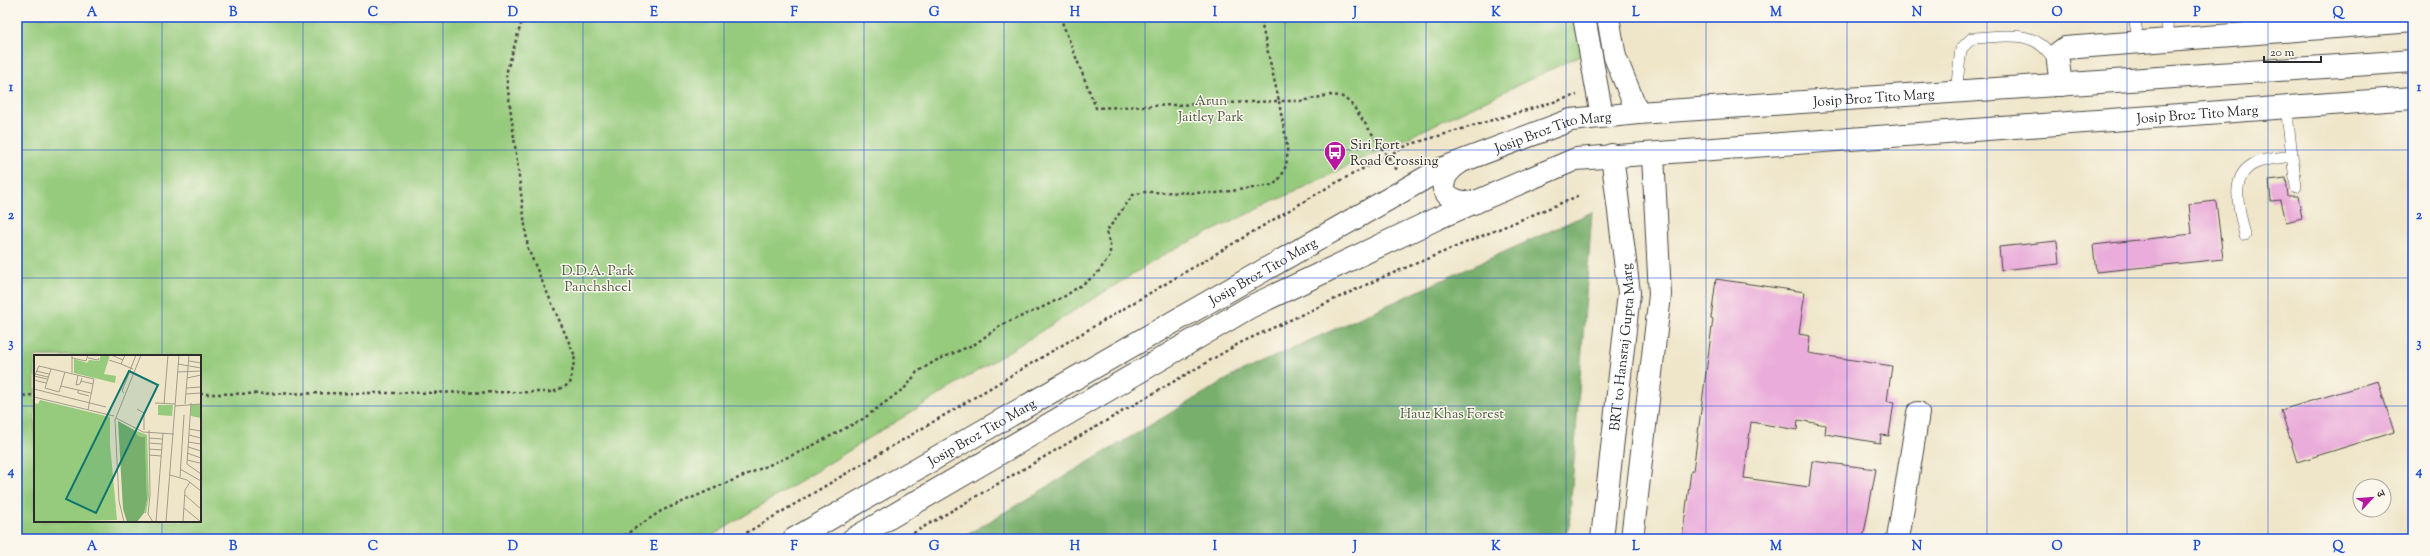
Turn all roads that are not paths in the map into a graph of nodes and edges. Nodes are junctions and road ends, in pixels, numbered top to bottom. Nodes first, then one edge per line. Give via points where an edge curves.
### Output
1 (1584, 17) edge
2 (1608, 17) edge
3 (2134, 17) edge
4 (2165, 17) edge
5 (2413, 21) edge
6 (2171, 40) junction
7 (2139, 42) junction
8 (2413, 61) edge
9 (2060, 78) junction
10 (1956, 92) junction
11 (2413, 98) edge
12 (2286, 108) junction
13 (1638, 113) junction
14 (1602, 116) junction
15 (1612, 155) junction
16 (1653, 155) junction
17 (2292, 156) junction
18 (1462, 161) junction
19 (2296, 187) dead end
20 (1476, 202) junction
21 (2245, 235) dead end
22 (1918, 414) dead end
23 (794, 539) edge
24 (853, 539) edge
25 (1602, 539) edge
26 (1632, 539) edge
27 (1898, 539) edge

1 - 14 main road
2 - 13 main road via 1615,57
3 - 7 lane
4 - 6 lane
5 - 6 main road
6 - 7 main road
7 - 9 main road via 2065,48 2057,54
8 - 9 main road, Josip Broz Tito Marg
9 - 10 main road, Josip Broz Tito Marg
9 - 10 lane via 2048,49 2029,38 1972,38 1961,48
10 - 13 main road, Josip Broz Tito Marg
11 - 12 main road, Josip Broz Tito Marg
12 - 16 main road, Josip Broz Tito Marg
12 - 17 lane
13 - 14 main road, Josip Broz Tito Marg
14 - 18 main road, Josip Broz Tito Marg via 1572,120
15 - 16 main road, Josip Broz Tito Marg
15 - 20 main road, Josip Broz Tito Marg via 1576,159
15 - 25 main road, BRT to Hansraj Gupta Marg via 1629,293
16 - 26 main road via 1660,295
17 - 19 lane
17 - 21 lane via 2250,165 2239,182 2236,196
18 - 20 main road via 1449,170 1442,184 1449,197 1457,201
18 - 23 main road, Josip Broz Tito Marg via 1441,169
20 - 24 main road, Josip Broz Tito Marg via 1250,307
22 - 27 main road

